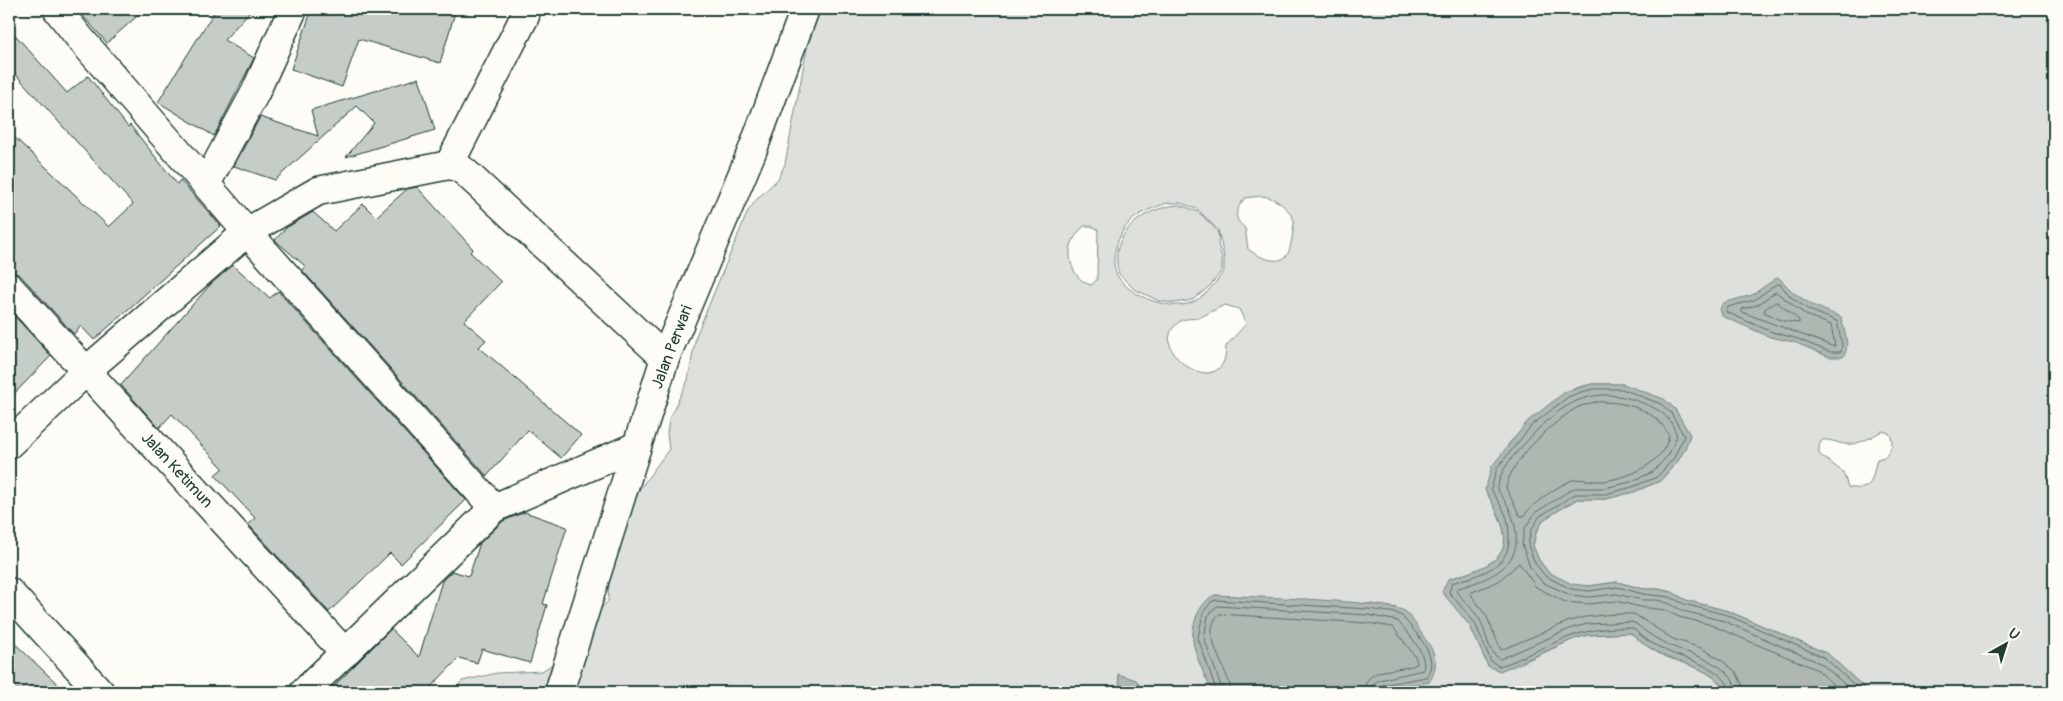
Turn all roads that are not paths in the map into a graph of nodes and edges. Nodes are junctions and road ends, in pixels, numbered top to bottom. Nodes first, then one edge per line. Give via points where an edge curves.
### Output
1 (57, 9) edge
2 (293, 9) edge
3 (804, 9) edge
4 (525, 16) dead end
5 (449, 166) junction
6 (206, 184) junction
7 (247, 232) junction
8 (9, 287) edge
9 (665, 358) junction
10 (86, 371) junction
11 (9, 444) edge
12 (637, 446) junction
13 (494, 508) junction
14 (9, 592) edge
15 (346, 653) junction
16 (100, 692) edge
17 (304, 692) edge
18 (559, 692) edge

1 - 6 street
2 - 6 street via 255,93
3 - 9 street, Jalan Perwari via 754,150
4 - 5 street
5 - 7 street via 318,191
5 - 9 street via 465,172
6 - 7 street
7 - 10 street
7 - 13 street
8 - 10 street, Jalan Ketimun
9 - 12 street, Jalan Perwari
10 - 11 street
10 - 15 street, Jalan Ketimun
12 - 13 street
12 - 18 street, Jalan Perwari
13 - 15 street
14 - 16 street
15 - 17 street

